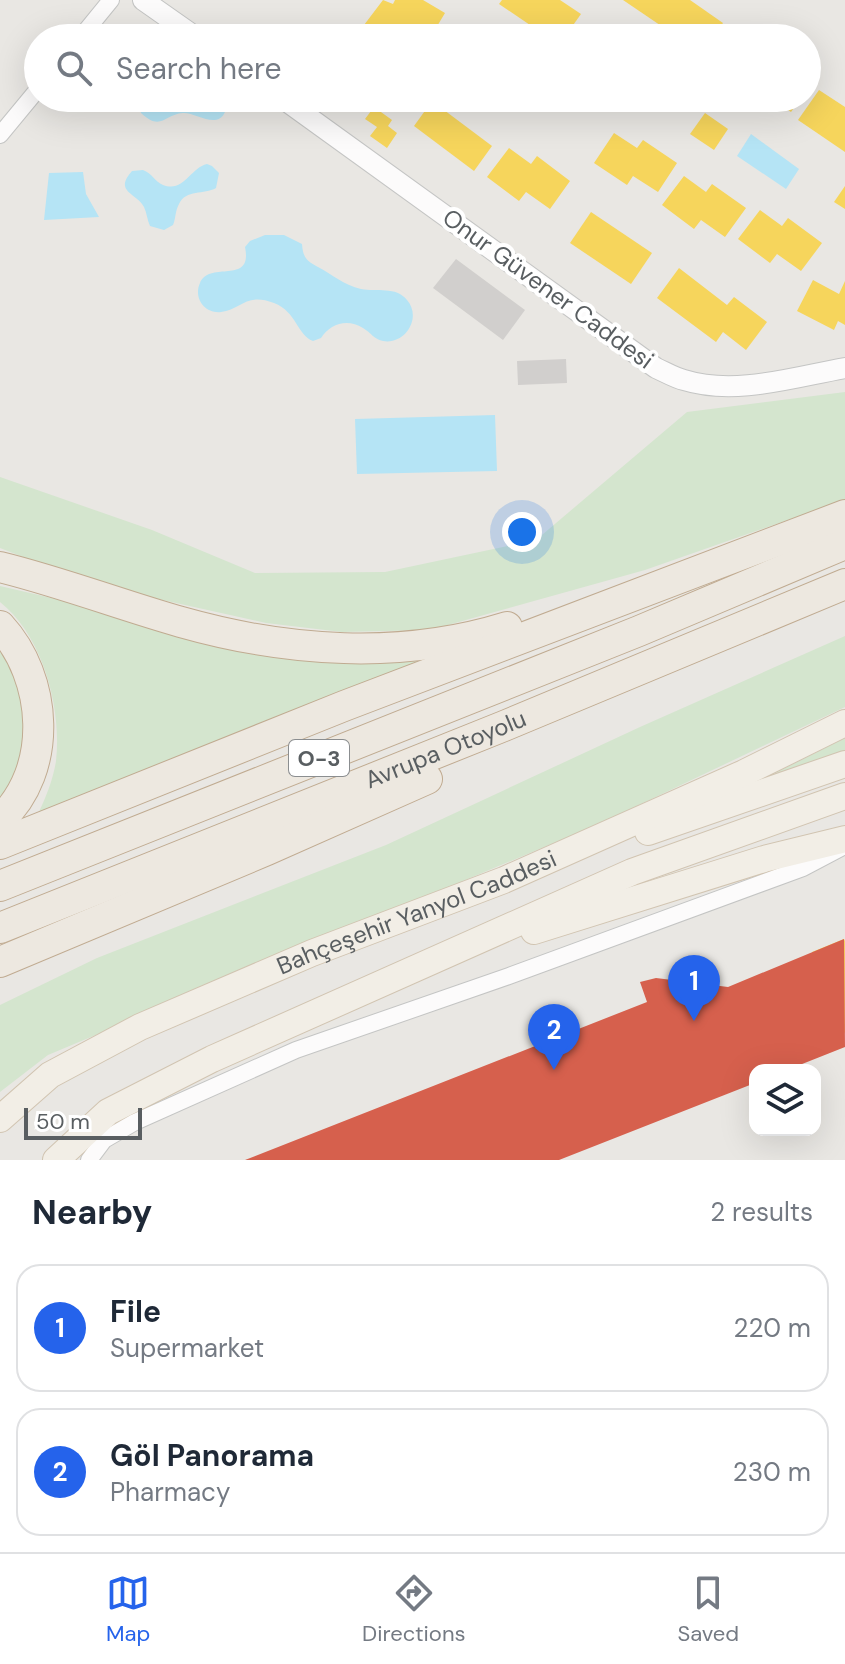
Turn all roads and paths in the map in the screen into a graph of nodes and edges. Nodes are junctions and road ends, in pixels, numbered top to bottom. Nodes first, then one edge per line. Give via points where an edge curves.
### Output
1 (111, 0) edge
2 (143, 0) edge
3 (91, 24) edge
4 (177, 24) edge
5 (24, 106) edge
6 (301, 112) edge
7 (0, 135) edge
8 (845, 368) edge
9 (845, 515) edge
10 (845, 544) edge
11 (0, 567) edge
12 (845, 584) edge
13 (621, 600) junction
14 (0, 626) edge
15 (845, 723) edge
16 (504, 726) junction
17 (845, 764) edge
18 (845, 796) edge
19 (0, 820) edge
20 (845, 839) edge
21 (0, 844) edge
22 (845, 846) edge
23 (504, 880) junction
24 (0, 886) edge
25 (163, 893) junction
26 (0, 928) edge
27 (0, 962) edge
28 (424, 966) junction
29 (0, 975) edge
30 (0, 1119) edge
31 (56, 1160) edge
32 (89, 1160) edge

1 - 3 street
2 - 4 street
5 - 7 street
6 - 8 street, Onur Güvener Caddesi via 656,368 685,381 720,386
9 - 13 highway
10 - 24 highway, Avrupa Otoyolu / O-3
11 - 13 highway via 181,622 321,647 366,649 456,639 573,607
12 - 16 highway, Avrupa Otoyolu / O-3
13 - 21 highway
14 - 19 highway via 30,675 38,738 24,788
15 - 23 main road, Bahçeşehir Yanyol Caddesi
16 - 25 highway via 431,777
16 - 26 highway, Avrupa Otoyolu / O-3
17 - 23 main road
18 - 28 main road, Bahçeşehir Yanyol Caddesi via 632,872
20 - 28 main road via 764,859
22 - 32 street via 803,868 296,1050 135,1122 104,1140
23 - 30 main road, Bahçeşehir Yanyol Caddesi via 312,953 140,1027 50,1075
25 - 27 highway
25 - 29 highway via 127,917
28 - 31 main road, Bahçeşehir Yanyol Caddesi via 212,1059 108,1112

